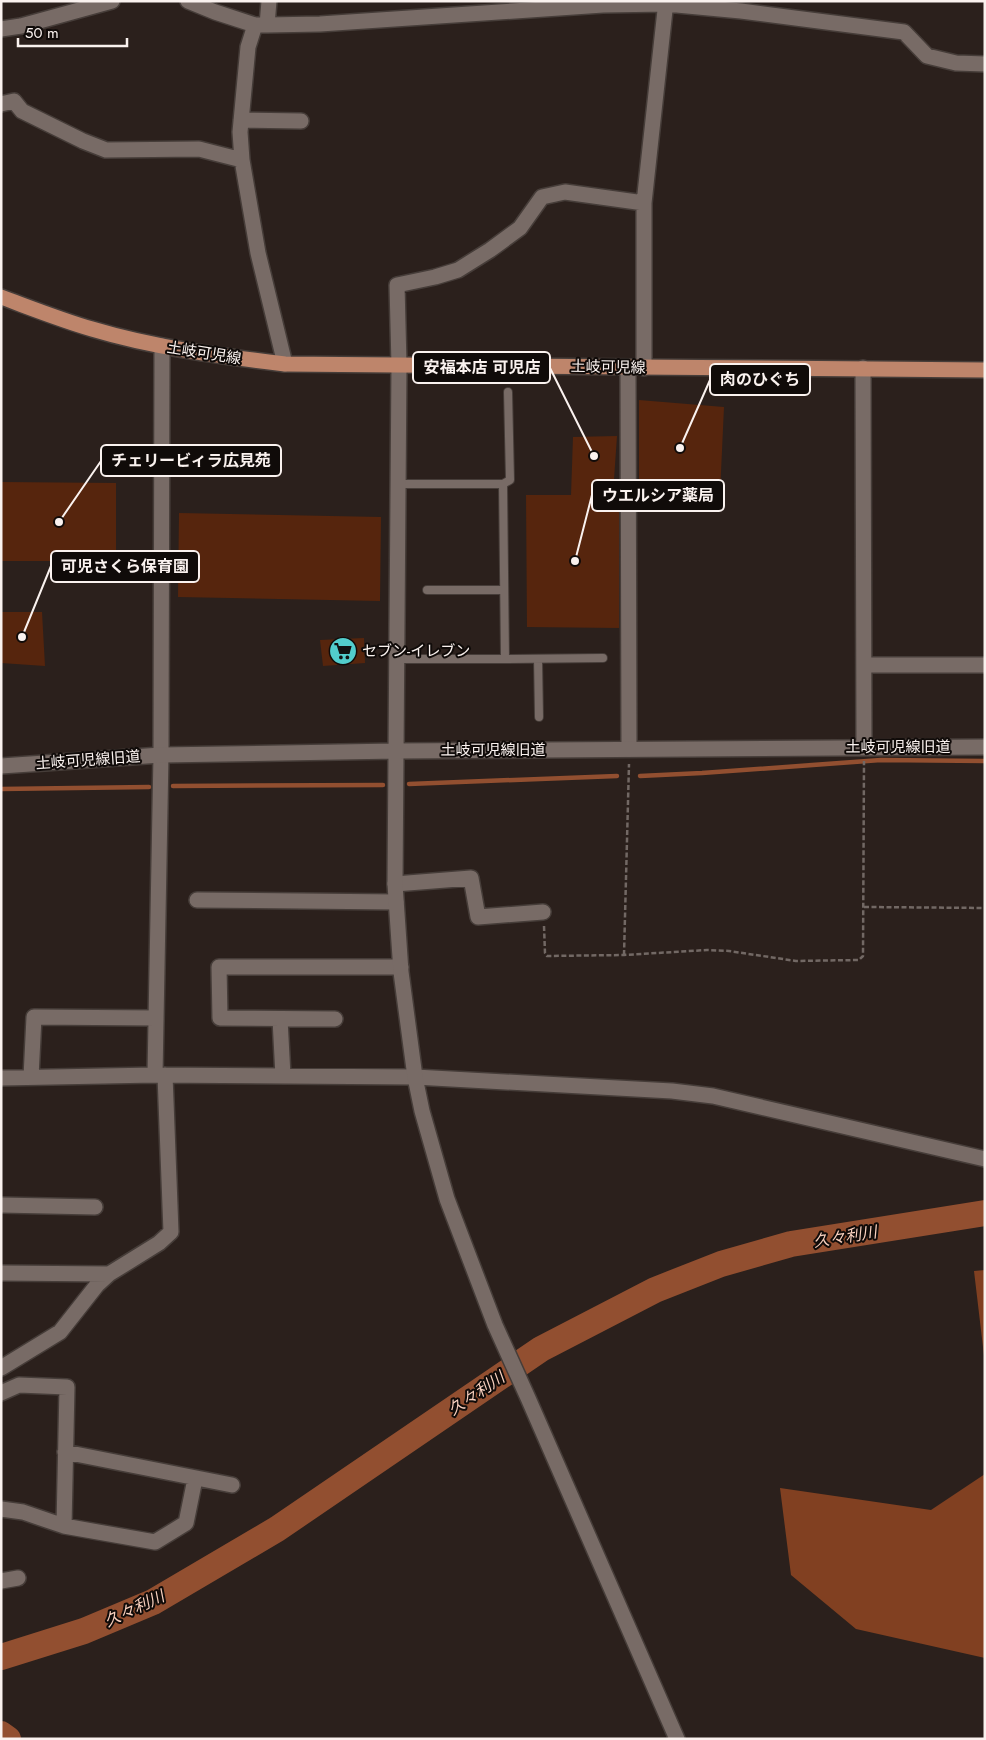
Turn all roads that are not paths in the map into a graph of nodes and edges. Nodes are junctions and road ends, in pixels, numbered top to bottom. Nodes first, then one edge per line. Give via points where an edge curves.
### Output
1 (112, 1) edge
2 (188, 1) edge
3 (269, 1) edge
4 (666, 3) edge
5 (261, 25) junction
6 (1, 29) edge
7 (985, 64) edge
8 (1, 104) edge
9 (241, 120) junction
10 (301, 121) dead end
11 (242, 160) junction
12 (644, 203) junction
13 (1, 297) edge
14 (162, 346) junction
15 (285, 364) junction
16 (399, 366) junction
17 (628, 368) junction
18 (644, 368) junction
19 (863, 368) junction
20 (985, 370) edge
21 (508, 392) dead end
22 (398, 484) junction
23 (504, 484) junction
24 (427, 590) dead end
25 (504, 590) junction
26 (603, 658) dead end
27 (396, 659) junction
28 (505, 659) junction
29 (538, 659) junction
30 (864, 665) junction
31 (985, 665) edge
32 (539, 717) dead end
33 (864, 747) junction
34 (985, 747) edge
35 (629, 750) junction
36 (396, 751) junction
37 (161, 755) junction
38 (1, 766) edge
39 (395, 884) junction
40 (196, 900) dead end
41 (396, 902) junction
42 (543, 912) road end
43 (401, 967) junction
44 (156, 1018) junction
45 (280, 1019) junction
46 (335, 1019) dead end
47 (160, 1075) junction
48 (283, 1076) junction
49 (31, 1077) junction
50 (415, 1077) junction
51 (1, 1078) edge
52 (985, 1159) edge
53 (1, 1205) edge
54 (95, 1206) dead end
55 (1, 1273) edge
56 (109, 1274) junction
57 (1, 1368) edge
58 (1, 1393) edge
59 (65, 1452) junction
60 (195, 1479) junction
61 (232, 1485) dead end
62 (1, 1509) edge
63 (64, 1526) junction
64 (18, 1578) dead end
65 (1, 1581) edge
66 (677, 1739) edge

1 - 6 street
2 - 5 street
3 - 5 street
4 - 5 street
4 - 7 street via 904,32 927,56 956,63
4 - 12 street
5 - 9 street via 248,47
8 - 11 street via 14,101 22,111 106,150 199,149
9 - 10 street
9 - 11 street
11 - 15 street via 258,253
12 - 16 street via 565,192 542,197 520,228 458,270 397,285
12 - 18 street
13 - 14 main road, 土岐可児線 via 91,329
14 - 15 main road, 土岐可児線
14 - 37 street
15 - 16 main road, 土岐可児線
16 - 17 main road, 土岐可児線
16 - 22 street
17 - 18 main road, 土岐可児線
17 - 35 street
18 - 19 main road, 土岐可児線
19 - 20 main road, 土岐可児線
19 - 30 street
21 - 23 lane via 510,480
22 - 23 lane
22 - 27 street
23 - 25 lane
24 - 25 lane
25 - 28 lane
26 - 29 lane
27 - 28 lane
27 - 36 street
28 - 29 lane
29 - 32 lane
30 - 31 street
30 - 33 street
33 - 34 street, 土岐可児線旧道
33 - 35 street, 土岐可児線旧道
35 - 36 street, 土岐可児線旧道
36 - 37 street, 土岐可児線旧道
36 - 39 street
37 - 38 street, 土岐可児線旧道
37 - 44 street
39 - 41 street
39 - 42 street via 471,878 478,917
40 - 41 street
41 - 43 street
43 - 45 street via 219,967 220,1018
43 - 50 street
44 - 47 street
44 - 49 street via 34,1017
45 - 46 street
45 - 48 street
47 - 48 street
47 - 49 street
47 - 56 street via 171,1232
48 - 50 street
49 - 51 street
50 - 52 street via 713,1096
50 - 66 street via 447,1199 495,1325
53 - 54 street
55 - 56 street
56 - 57 street via 60,1332
58 - 59 street via 19,1385 67,1387
59 - 60 street
59 - 63 street
60 - 61 street
60 - 63 street via 186,1523 155,1542
62 - 63 street via 23,1512
64 - 65 street

